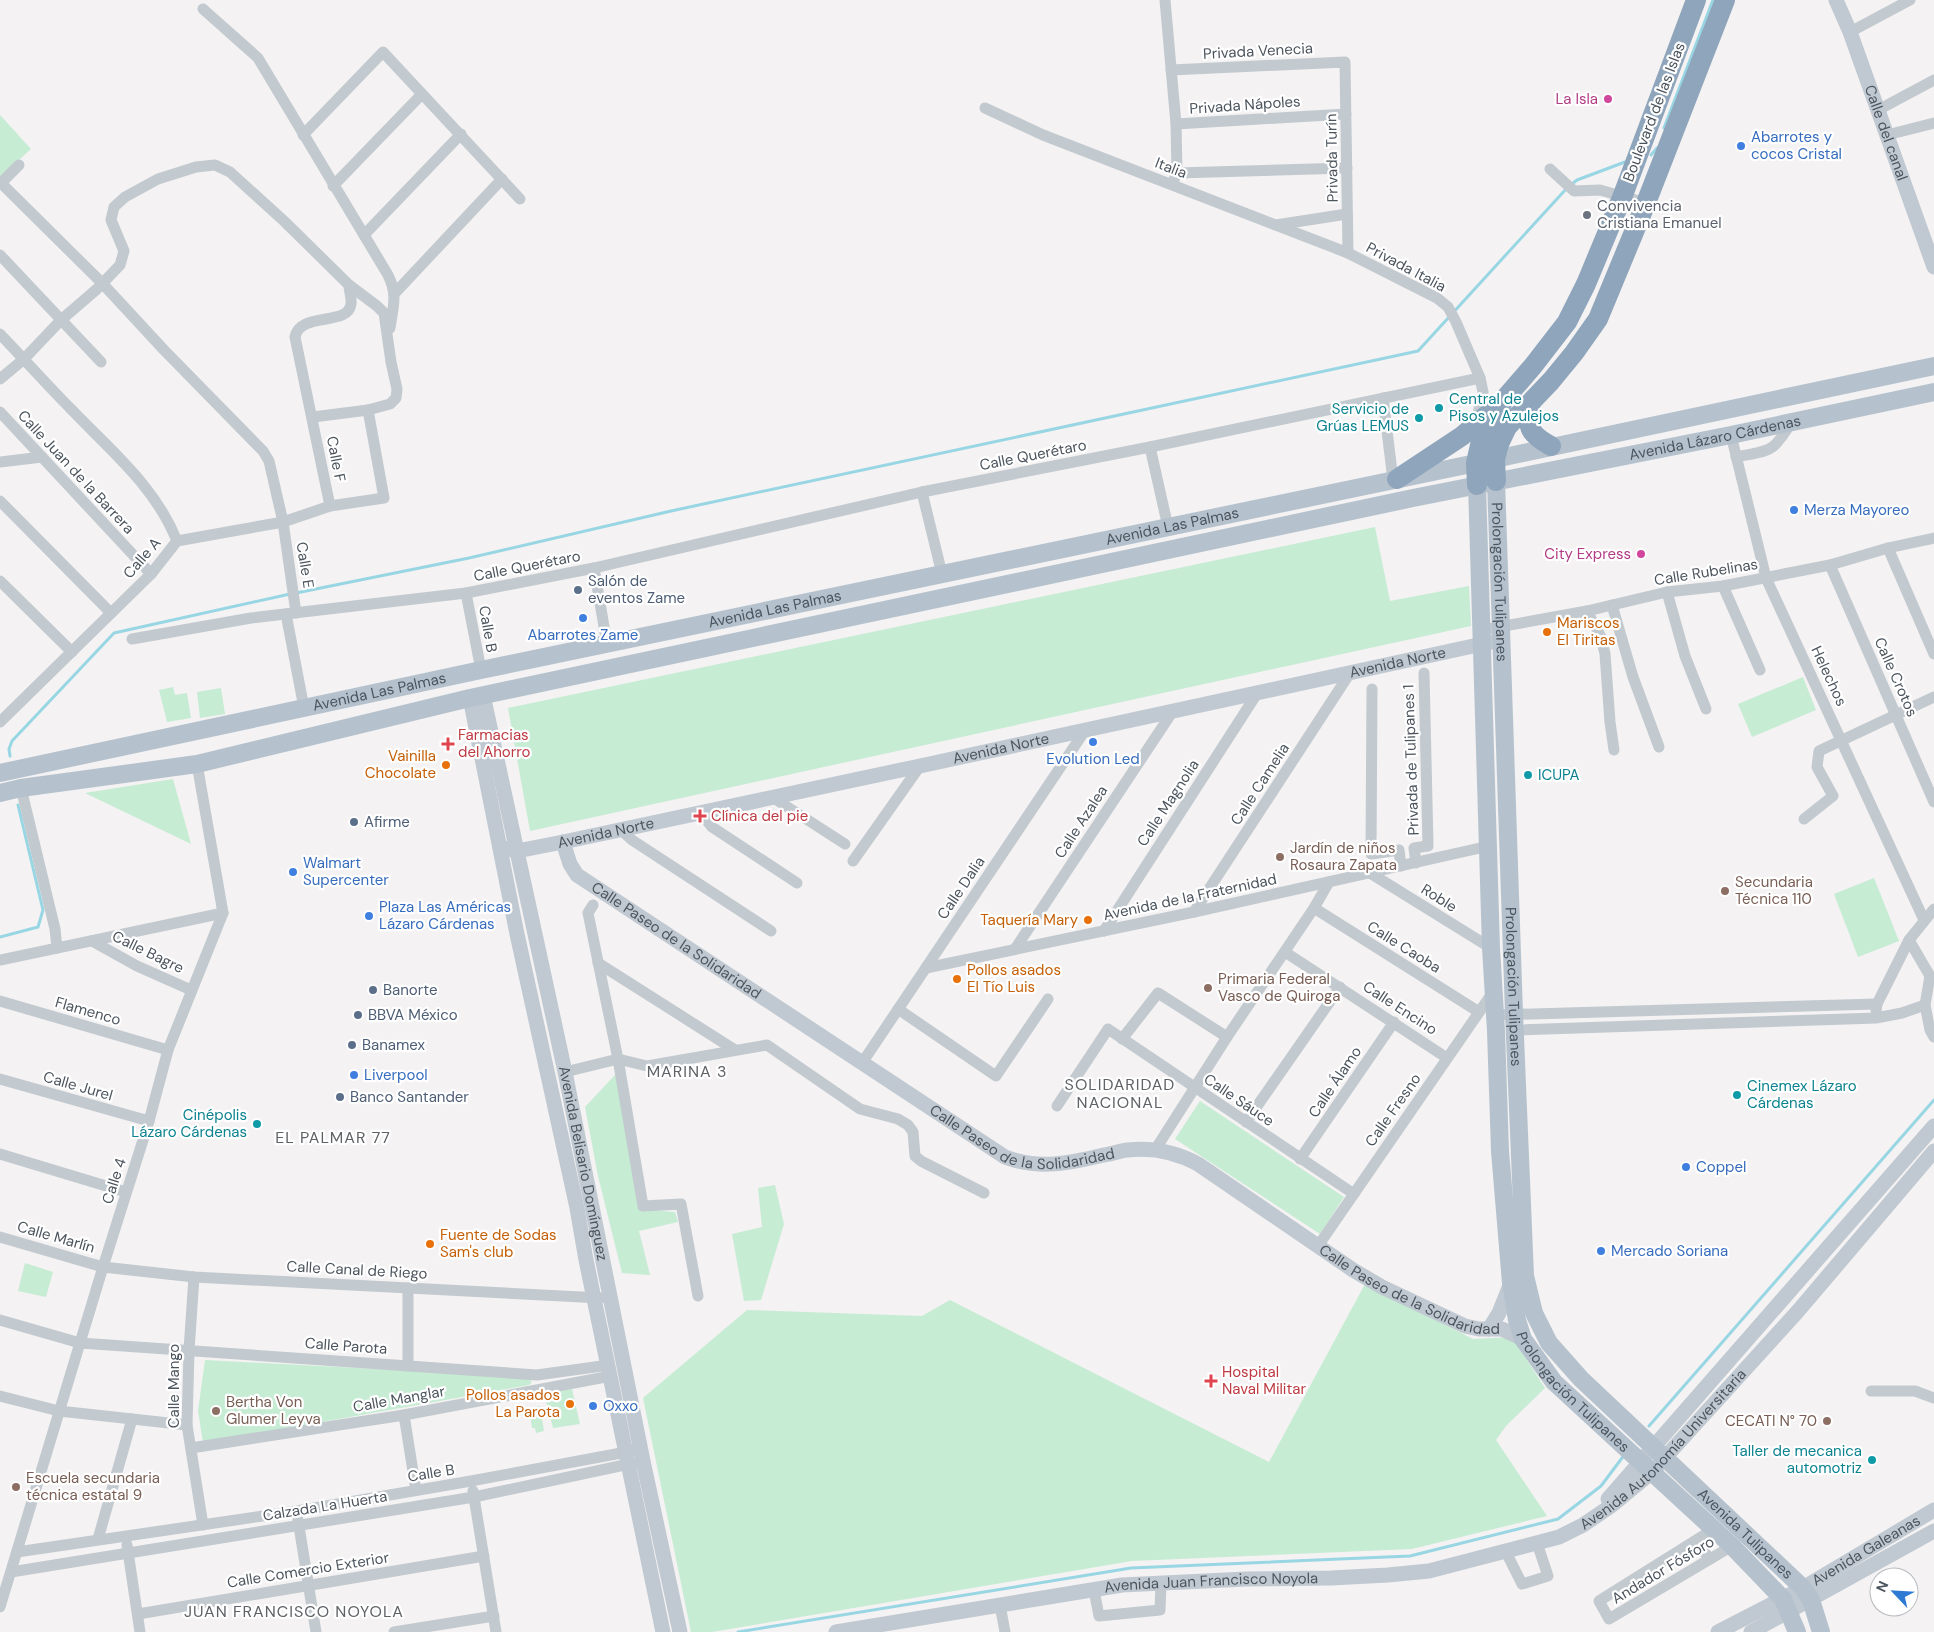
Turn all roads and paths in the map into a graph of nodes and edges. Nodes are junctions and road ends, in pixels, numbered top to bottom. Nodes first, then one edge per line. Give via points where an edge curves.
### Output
1 (1165, 0) edge
2 (1696, 0) edge
3 (1725, 0) edge
4 (1836, 0) edge
5 (1910, 0) edge
6 (203, 9) dead end
7 (1850, 32) junction
8 (1345, 62) joint
9 (1171, 70) junction
10 (1934, 80) edge
11 (422, 94) junction
12 (985, 108) dead end
13 (1878, 110) junction
14 (1346, 114) junction
15 (1934, 123) edge
16 (1176, 124) junction
17 (461, 134) junction
18 (303, 135) junction
19 (1886, 135) junction
20 (19, 165) dead end
21 (1347, 168) junction
22 (1550, 169) dead end
23 (1177, 173) junction
24 (502, 179) junction
25 (1, 184) edge
26 (1172, 184) junction
27 (333, 186) junction
28 (1623, 195) junction
29 (520, 199) dead end
30 (1646, 202) junction
31 (1347, 214) junction
32 (1275, 226) junction
33 (364, 235) junction
34 (1348, 253) junction
35 (0, 255) edge
36 (1934, 267) edge
37 (102, 283) junction
38 (348, 285) junction
39 (395, 293) junction
40 (61, 320) junction
41 (0, 334) edge
42 (388, 339) junction
43 (24, 359) junction
44 (101, 362) dead end
45 (1533, 366) junction
46 (1934, 366) edge
47 (1480, 378) junction
48 (0, 379) edge
49 (1551, 381) junction
50 (1483, 392) junction
51 (1934, 392) edge
52 (1507, 396) junction
53 (1383, 398) junction
54 (1530, 404) junction
55 (368, 410) junction
56 (0, 412) edge
57 (313, 417) junction
58 (1791, 423) junction
59 (1475, 427) junction
60 (1731, 435) junction
61 (1551, 446) junction
62 (1150, 447) junction
63 (42, 457) junction
64 (1736, 457) junction
65 (1485, 461) junction
66 (0, 462) edge
67 (1395, 480) junction
68 (1487, 483) junction
69 (922, 492) junction
70 (0, 501) edge
71 (330, 506) junction
72 (283, 522) junction
73 (1168, 528) junction
74 (177, 540) junction
75 (1933, 540) edge
76 (1888, 548) junction
77 (1830, 565) junction
78 (594, 568) junction
79 (150, 574) junction
80 (942, 574) junction
81 (1766, 578) junction
82 (0, 581) edge
83 (1723, 586) junction
84 (1667, 592) junction
85 (466, 593) junction
86 (1612, 605) junction
87 (1587, 611) junction
88 (111, 613) junction
89 (291, 614) junction
90 (1501, 634) junction
91 (1482, 637) junction
92 (132, 639) dead end
93 (607, 644) junction
94 (72, 652) junction
95 (1934, 654) edge
96 (481, 670) junction
97 (1760, 670) dead end
98 (1350, 673) junction
99 (1424, 673) dead end
100 (1372, 689) dead end
101 (1258, 692) junction
102 (477, 697) junction
103 (1934, 697) edge
104 (304, 708) junction
105 (1706, 709) dead end
106 (1173, 711) junction
107 (1896, 716) junction
108 (0, 722) edge
109 (1086, 729) junction
110 (1842, 739) junction
111 (1505, 743) junction
112 (1486, 745) junction
113 (1659, 747) dead end
114 (486, 748) junction
115 (1614, 750) dead end
116 (197, 764) junction
117 (920, 766) junction
118 (0, 773) edge
119 (21, 788) junction
120 (0, 793) edge
121 (772, 797) junction
122 (1934, 802) edge
123 (700, 812) junction
124 (1804, 820) dead end
125 (621, 830) junction
126 (563, 842) junction
127 (845, 844) dead end
128 (1489, 846) junction
129 (500, 847) junction
130 (1414, 848) junction
131 (1399, 850) junction
132 (517, 851) junction
133 (853, 861) dead end
134 (1416, 863) junction
135 (1400, 866) junction
136 (1370, 873) junction
137 (1329, 882) junction
138 (797, 883) dead end
139 (593, 905) dead end
140 (1314, 908) junction
141 (1934, 909) edge
142 (1194, 912) junction
143 (223, 913) junction
144 (1924, 920) junction
145 (771, 930) dead end
146 (1104, 931) junction
147 (1909, 940) junction
148 (92, 941) junction
149 (57, 948) junction
150 (1491, 948) junction
151 (1015, 949) junction
152 (1285, 952) junction
153 (0, 960) edge
154 (598, 963) junction
155 (926, 968) junction
156 (1932, 974) edge
157 (1340, 987) junction
158 (191, 990) junction
159 (1048, 999) dead end
160 (0, 1001) edge
161 (1877, 1004) junction
162 (1925, 1005) junction
163 (898, 1009) junction
164 (1710, 1010) junction
165 (1487, 1014) junction
166 (1876, 1018) junction
167 (1394, 1022) junction
168 (1514, 1022) junction
169 (1711, 1024) junction
170 (1227, 1037) junction
171 (1934, 1037) edge
172 (1122, 1039) junction
173 (168, 1050) junction
174 (735, 1050) junction
175 (1448, 1058) junction
176 (618, 1059) junction
177 (862, 1063) junction
178 (565, 1072) junction
179 (0, 1079) edge
180 (1196, 1088) junction
181 (1057, 1106) dead end
182 (149, 1121) junction
183 (1246, 1122) junction
184 (1934, 1126) edge
185 (1155, 1150) junction
186 (1934, 1152) edge
187 (0, 1154) edge
188 (1300, 1159) junction
189 (126, 1192) junction
190 (984, 1193) dead end
191 (1354, 1194) junction
192 (0, 1237) edge
193 (1318, 1246) junction
194 (103, 1267) junction
195 (194, 1277) junction
196 (1511, 1283) junction
197 (408, 1288) junction
198 (698, 1296) dead end
199 (595, 1298) junction
200 (610, 1298) junction
201 (0, 1320) edge
202 (1489, 1328) junction
203 (1524, 1338) junction
204 (80, 1343) junction
205 (188, 1350) junction
206 (408, 1366) junction
207 (610, 1370) junction
208 (537, 1375) junction
209 (539, 1388) junction
210 (1871, 1391) dead end
211 (0, 1396) edge
212 (1934, 1398) edge
213 (59, 1411) junction
214 (404, 1414) junction
215 (132, 1419) junction
216 (1624, 1419) junction
217 (187, 1424) junction
218 (1611, 1434) junction
219 (191, 1448) junction
220 (1658, 1452) junction
221 (642, 1455) junction
222 (627, 1458) junction
223 (1646, 1468) junction
224 (471, 1481) junction
225 (416, 1490) junction
226 (474, 1497) junction
227 (1934, 1510) edge
228 (297, 1511) junction
229 (203, 1524) junction
230 (1583, 1525) joint
231 (299, 1526) junction
232 (1714, 1529) junction
233 (1934, 1531) edge
234 (125, 1536) junction
235 (98, 1538) junction
236 (1695, 1541) junction
237 (1537, 1543) junction
238 (1732, 1546) junction
239 (129, 1552) junction
240 (1506, 1552) junction
241 (484, 1556) junction
242 (1710, 1559) junction
243 (14, 1562) junction
244 (0, 1565) edge
245 (1632, 1580) junction
246 (1161, 1583) junction
247 (309, 1586) junction
248 (1094, 1590) junction
249 (1807, 1594) junction
250 (1644, 1598) junction
251 (1000, 1605) junction
252 (1786, 1605) junction
253 (0, 1607) edge
254 (138, 1614) junction
255 (494, 1616) junction
256 (679, 1626) edge
257 (662, 1627) edge
258 (140, 1632) edge
259 (316, 1632) edge
260 (394, 1632) edge
261 (496, 1632) edge
262 (841, 1632) edge
263 (1005, 1632) edge
264 (1718, 1632) edge
265 (1751, 1632) edge
266 (1797, 1632) edge
267 (1821, 1632) edge

1 - 9 street
2 - 28 highway, Boulevard de las Islas
3 - 30 highway, Boulevard de las Islas
4 - 7 street, Calle del canal
5 - 7 street
6 - 18 street via 258,58
7 - 13 street, Calle del canal
8 - 9 street, Privada Venecia
8 - 14 street, Privada Turín
9 - 16 street
10 - 13 street
11 - 17 street
11 - 18 street via 383,52
11 - 27 street
12 - 26 street, Italia via 1043,135
13 - 19 street, Calle del canal
14 - 16 street, Privada Nápoles
14 - 21 street, Privada Turín
15 - 19 street
16 - 23 street
17 - 24 street
17 - 33 street
18 - 27 street
19 - 36 street, Calle del canal
20 - 25 street
21 - 23 street
21 - 31 street, Privada Turín
22 - 28 street via 1574,191 1600,190
23 - 26 street
24 - 29 street
24 - 39 street
25 - 37 street, Calle E
26 - 32 street, Italia
27 - 33 street
28 - 30 street
28 - 45 highway, Boulevard de las Islas via 1567,322
30 - 49 highway, Boulevard de las Islas via 1598,319
31 - 32 street
31 - 34 street, Privada Turín
32 - 34 street, Italia
33 - 39 street
34 - 47 street, Privada Italia via 1448,307
35 - 40 street
37 - 38 street via 120,265 124,251 111,220 114,207 125,196 158,179 215,164 230,172 284,221
37 - 40 street
37 - 72 street, Calle E via 263,451 269,461
38 - 42 street via 384,313
38 - 57 street, Calle F via 351,304 348,311 302,324 294,337
39 - 42 street
40 - 43 street
40 - 44 street
41 - 43 street
42 - 55 street via 396,398 390,404
43 - 48 street
43 - 74 street via 129,466 168,519
45 - 49 highway
45 - 52 highway, Boulevard de las Islas
46 - 61 main road, Avenida Lázaro Cárdenas
47 - 50 street, Privada Italia
47 - 53 street, Calle Querétaro
49 - 54 highway, Boulevard de las Islas
50 - 52 street
50 - 59 street, Privada Italia
51 - 58 main road, Avenida Lázaro Cárdenas
52 - 59 highway
52 - 65 highway, Boulevard de las Islas via 1483,432
53 - 62 street, Calle Querétaro
53 - 67 street
54 - 61 highway via 1530,429 1537,438
54 - 65 highway, Boulevard de las Islas via 1507,426 1499,444
55 - 57 street
55 - 71 street, Calle A via 384,498
56 - 63 street, Calle Juan de la Barrera
57 - 71 street, Calle F
58 - 60 main road, Avenida Lázaro Cárdenas
58 - 64 street via 1771,450
59 - 67 highway
60 - 64 street, Helechos
60 - 68 main road, Avenida Lázaro Cárdenas
61 - 65 main road, Avenida Las Palmas
62 - 69 street, Calle Querétaro
62 - 73 street
63 - 66 street
63 - 79 street, Calle Juan de la Barrera
64 - 81 street, Helechos
65 - 67 main road, Avenida Las Palmas
65 - 68 highway
67 - 73 main road, Avenida Las Palmas
68 - 90 main road, Prolongación Tulipanes
68 - 91 main road, Prolongación Tulipanes
68 - 102 main road, Avenida Las Palmas
69 - 78 street, Calle Querétaro
69 - 80 street
70 - 88 street
71 - 72 street, Calle A
72 - 74 street, Calle A
72 - 89 street, Calle E via 295,599
73 - 80 main road, Avenida Las Palmas
74 - 79 street, Calle A
75 - 76 street, Calle Rubelinas
76 - 77 street, Calle Rubelinas
76 - 95 street
77 - 81 street, Calle Rubelinas
77 - 107 street, Calle Crotos
78 - 85 street, Calle Querétaro
78 - 93 street, Calle Querétaro
79 - 88 street, Calle A
80 - 93 main road, Avenida Las Palmas
81 - 83 street, Calle Rubelinas
81 - 110 street, Helechos
82 - 94 street
83 - 84 street, Calle Rubelinas
83 - 97 street
84 - 86 street, Calle Rubelinas
84 - 105 street via 1685,656
85 - 89 street, Calle Querétaro
85 - 96 street, Calle B
86 - 87 street, Calle Rubelinas
86 - 113 street via 1633,677
87 - 90 street, Calle Rubelinas
87 - 115 street via 1601,637 1605,654
88 - 94 street, Calle A
89 - 92 street, Calle Querétaro
89 - 104 street, Calle E
90 - 91 street, Avenida Norte
90 - 111 main road, Prolongación Tulipanes
91 - 98 street, Avenida Norte
91 - 112 main road, Prolongación Tulipanes
93 - 96 main road, Avenida Las Palmas
94 - 108 street, Calle A
96 - 104 main road, Avenida Las Palmas
98 - 101 street, Avenida Norte
98 - 142 street, Calle Camelia
99 - 130 street, Privada de Tulipanes 1 via 1428,846
100 - 131 street via 1371,854
101 - 106 street, Avenida Norte
101 - 146 street, Calle Magnolia
102 - 114 street, Avenida Belisario Domínguez
102 - 116 main road, Avenida Las Palmas
103 - 107 street
104 - 118 main road, Avenida Las Palmas
106 - 109 street, Avenida Norte
106 - 151 street, Calle Azalea
107 - 110 street
107 - 122 street, Calle Crotos
109 - 117 street, Avenida Norte
109 - 155 street, Calle Dalia
110 - 124 street via 1819,751 1817,767 1833,796
110 - 144 street, Helechos
111 - 112 main road
111 - 168 main road, Prolongación Tulipanes
112 - 128 main road, Prolongación Tulipanes
114 - 129 street, Avenida Belisario Domínguez
114 - 132 street, Avenida Belisario Domínguez
116 - 119 main road, Avenida Las Palmas
116 - 143 street
117 - 121 street, Avenida Norte
117 - 133 street
119 - 120 main road, Avenida Las Palmas
119 - 149 street
121 - 123 street, Avenida Norte
121 - 127 street
123 - 125 street, Avenida Norte
123 - 138 street via 712,827
125 - 126 street, Avenida Norte
125 - 145 street
126 - 132 street, Avenida Norte
126 - 177 street, Calle Paseo de la Solidaridad via 577,876
128 - 134 street, Avenida de la Fraternidad
128 - 150 main road, Prolongación Tulipanes
129 - 132 street, Avenida Norte
129 - 199 street, Avenida Belisario Domínguez
130 - 131 street
130 - 134 street, Privada de Tulipanes 1
131 - 135 street
132 - 178 street, Avenida Belisario Domínguez
134 - 135 street, Avenida de la Fraternidad
135 - 136 street, Avenida de la Fraternidad
136 - 137 street, Avenida de la Fraternidad
136 - 150 street, Roble
137 - 140 street
137 - 142 street, Avenida de la Fraternidad
139 - 154 street via 588,913
140 - 152 street
140 - 165 street, Calle Caoba
141 - 144 street
142 - 146 street, Avenida de la Fraternidad
143 - 148 street
143 - 158 street, Calle 4
144 - 147 street
146 - 151 street, Avenida de la Fraternidad
147 - 156 street
147 - 161 street
148 - 149 street
148 - 158 street, Calle Bagre via 136,966
149 - 153 street
150 - 165 main road, Prolongación Tulipanes via 1493,992
151 - 155 street, Avenida de la Fraternidad
152 - 157 street, Calle Encino
152 - 170 street
154 - 174 street
154 - 176 street
155 - 163 street, Calle Dalia
156 - 162 street
157 - 167 street, Calle Encino
157 - 183 street
158 - 173 street, Calle 4
159 - 163 street via 996,1076
160 - 173 street, Flamenco
161 - 164 street
161 - 166 street
162 - 166 street via 1902,1014
162 - 171 street
163 - 177 street, Calle Dalia
164 - 168 street
164 - 169 street
165 - 168 street
165 - 175 street, Calle Fresno
165 - 196 main road, Prolongación Tulipanes
166 - 169 street
167 - 175 street, Calle Encino
167 - 188 street, Calle Álamo
168 - 169 street
168 - 216 main road, Prolongación Tulipanes via 1525,1276 1534,1313 1549,1343 1581,1379
170 - 172 street via 1158,993
170 - 180 street
172 - 180 street, Calle Sáuce
172 - 181 street, Calle Sáuce via 1108,1030
173 - 182 street, Calle 4
174 - 176 street via 647,1066
174 - 190 street via 767,1045 860,1109 898,1119 913,1132 915,1156
175 - 191 street, Calle Fresno
176 - 178 street
176 - 198 street via 643,1206 681,1204
177 - 185 street, Calle Paseo de la Solidaridad via 996,1152 1015,1161 1053,1165 1125,1150
178 - 200 street, Avenida Belisario Domínguez
179 - 182 street, Calle Jurel
180 - 183 street, Calle Sáuce
180 - 185 street
182 - 189 street, Calle 4
183 - 188 street, Calle Sáuce
184 - 220 street, Avenida Autonomía Universitaria via 1781,1302
185 - 193 street, Calle Paseo de la Solidaridad via 1198,1164
186 - 220 street, Avenida Autonomía Universitaria via 1798,1311
187 - 189 street
188 - 191 street, Calle Sáuce
189 - 194 street, Calle 4
191 - 193 street, Calle Fresno
192 - 194 street, Calle Marlín
193 - 202 street, Calle Paseo de la Solidaridad via 1382,1287 1465,1326
194 - 195 street, Calle Canal de Riego
194 - 204 street, Calle 4
195 - 197 street, Calle Canal de Riego
195 - 205 street, Calle Mango
196 - 202 street, Prolongación Tulipanes
196 - 203 main road, Prolongación Tulipanes via 1517,1320
197 - 199 street, Calle Canal de Riego
197 - 206 street
199 - 200 street, Calle Canal de Riego
199 - 207 street, Avenida Belisario Domínguez
200 - 221 street, Avenida Belisario Domínguez
201 - 204 street, Calle Parota
202 - 203 street, Calle Paseo de la Solidaridad via 1502,1329
203 - 218 main road, Prolongación Tulipanes via 1554,1382
204 - 205 street, Calle Parota
204 - 213 street, Calle 4
205 - 206 street, Calle Parota
205 - 217 street, Calle Mango
206 - 208 street, Calle Parota
207 - 208 street, Calle Parota
207 - 209 street, Calle Manglar
207 - 222 street, Avenida Belisario Domínguez
208 - 209 street
209 - 214 street, Calle Manglar
210 - 212 street via 1916,1391
211 - 213 street
213 - 215 street
213 - 243 street, Calle 4
214 - 219 street, Calle Manglar
214 - 225 street
215 - 217 street
215 - 235 street
216 - 218 main road
216 - 220 main road, Prolongación Tulipanes
217 - 219 street, Calle Mango
218 - 223 main road, Prolongación Tulipanes
219 - 229 street, Calle Mango
220 - 223 street, Avenida Autonomía Universitaria
220 - 249 main road, Avenida Tulipanes
221 - 222 street, Calzada La Huerta
221 - 256 street, Avenida Belisario Domínguez
222 - 224 street, Calle B
222 - 226 street, Calzada La Huerta
222 - 257 street, Avenida Belisario Domínguez
223 - 230 street, Avenida Autonomía Universitaria
223 - 232 main road, Avenida Tulipanes
224 - 225 street, Calle B
224 - 226 street
225 - 228 street, Calle B
226 - 231 street, Calzada La Huerta
226 - 241 street
227 - 249 street, Avenida Galeanas
228 - 229 street, Calle B
228 - 231 street
229 - 234 street, Calle B
230 - 237 street, Avenida Juan Francisco Noyola
231 - 239 street, Calzada La Huerta
231 - 247 street
232 - 236 street, Andador Fósforo
232 - 238 main road, Avenida Tulipanes
233 - 249 street, Avenida Galeanas
234 - 235 street, Calle B
234 - 239 street
235 - 243 street, Calle B
236 - 242 street
236 - 245 street, Andador Fósforo
237 - 240 street, Avenida Juan Francisco Noyola
237 - 240 street via 1548,1576 1522,1584
238 - 242 street, Andador Fósforo
238 - 252 main road, Avenida Tulipanes
239 - 243 street, Calzada La Huerta
239 - 254 street
240 - 246 street, Avenida Juan Francisco Noyola via 1429,1571 1388,1575
241 - 247 street, Calle Comercio Exterior
241 - 255 street
242 - 250 street, Andador Fósforo
243 - 244 street, Calzada La Huerta
243 - 253 street, Calle 4
245 - 250 street
245 - 250 street, Andador Fósforo via 1599,1601 1609,1619
246 - 248 street, Avenida Juan Francisco Noyola
246 - 248 street via 1160,1610 1099,1616
247 - 254 street, Calle Comercio Exterior
247 - 259 street
248 - 251 street, Avenida Juan Francisco Noyola
249 - 252 street, Avenida Galeanas
249 - 267 main road, Avenida Tulipanes
251 - 262 street, Avenida Juan Francisco Noyola
251 - 263 street
252 - 264 street, Avenida Galeanas
252 - 265 street, Avenida Galeanas
252 - 266 main road, Avenida Tulipanes
254 - 258 street
255 - 260 street
255 - 261 street
256 - 257 street

